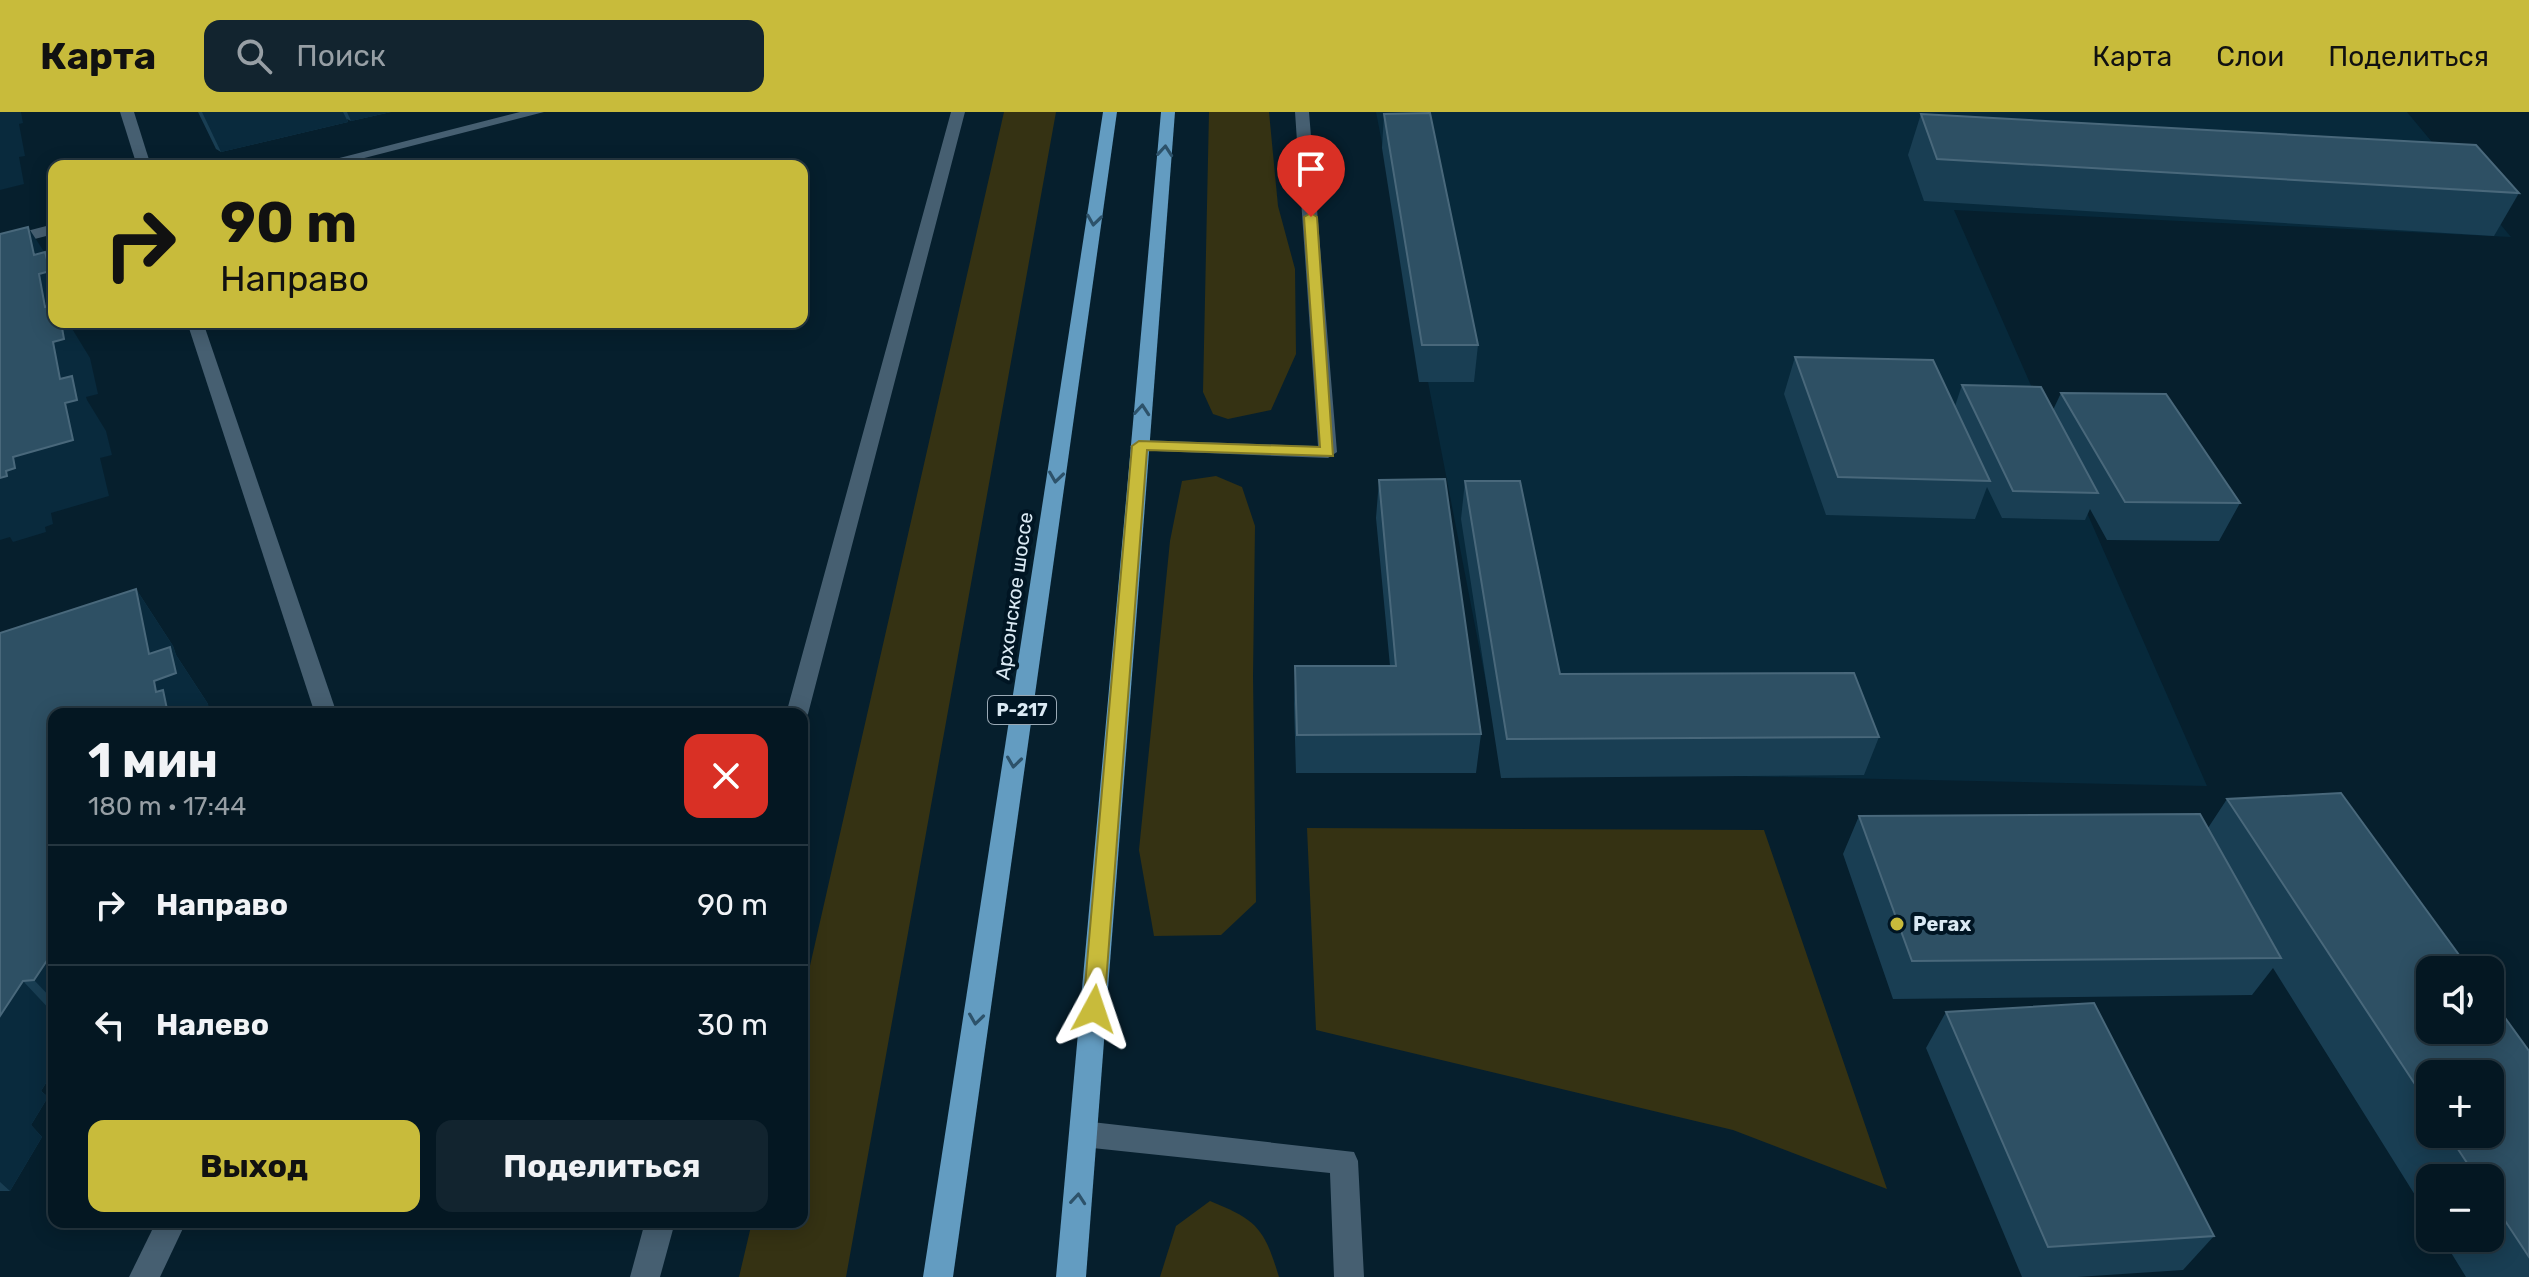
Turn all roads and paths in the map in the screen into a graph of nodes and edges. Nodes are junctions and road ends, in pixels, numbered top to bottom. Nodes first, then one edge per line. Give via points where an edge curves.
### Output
1 (129, 112) edge
2 (537, 112) edge
3 (958, 112) edge
4 (1110, 112) edge
5 (1168, 112) edge
6 (1302, 112) edge
7 (142, 160) edge
8 (340, 160) edge
9 (48, 231) edge
10 (0, 243) edge
11 (197, 328) edge
12 (1139, 446) junction
13 (324, 708) edge
14 (799, 708) edge
15 (1083, 1134) junction
16 (168, 1228) edge
17 (658, 1228) edge
18 (144, 1277) edge
19 (645, 1277) edge
20 (938, 1277) edge
21 (1071, 1277) edge
22 (1349, 1277) edge

1 - 7 street
2 - 8 street
3 - 14 street
4 -> 20 highway, Архонское шоссе / Р-217
12 -> 5 highway
6 - 12 street via 1328,452
9 - 10 street
11 - 13 street
12 - 15 highway
21 -> 15 highway
15 - 22 street via 1344,1161
16 - 18 street
17 - 19 street

